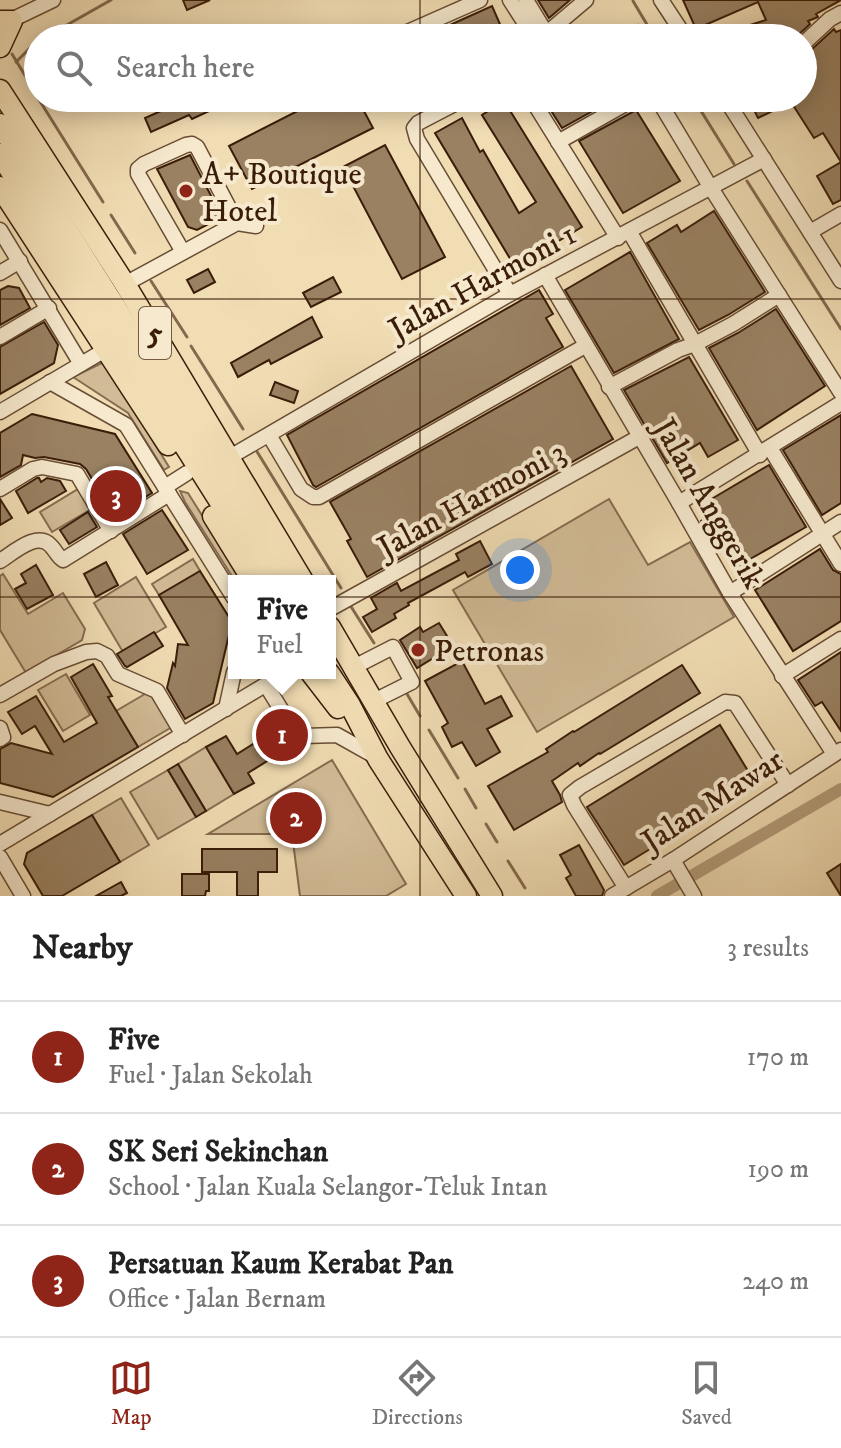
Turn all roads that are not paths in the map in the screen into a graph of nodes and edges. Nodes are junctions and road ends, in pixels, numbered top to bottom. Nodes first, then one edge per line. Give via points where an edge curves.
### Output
1 (480, 0) edge
2 (510, 0) edge
3 (526, 0) edge
4 (586, 0) edge
5 (661, 0) edge
6 (51, 1) edge
7 (841, 13) edge
8 (3, 24) edge
9 (426, 24) edge
10 (525, 24) edge
11 (538, 24) edge
12 (557, 24) edge
13 (677, 24) edge
14 (817, 31) edge
15 (0, 47) edge
16 (1, 92) edge
17 (439, 112) edge
18 (540, 112) edge
19 (611, 112) edge
20 (665, 112) edge
21 (739, 112) edge
22 (0, 124) edge
23 (558, 142) junction
24 (0, 154) edge
25 (764, 159) junction
26 (0, 187) edge
27 (711, 188) junction
28 (841, 214) edge
29 (237, 223) junction
30 (256, 226) dead end
31 (0, 230) edge
32 (810, 232) junction
33 (624, 235) junction
34 (183, 252) junction
35 (20, 261) junction
36 (0, 273) edge
37 (545, 275) junction
38 (841, 281) edge
39 (125, 284) junction
40 (510, 294) junction
41 (779, 295) junction
42 (49, 308) junction
43 (0, 337) edge
44 (695, 344) junction
45 (585, 346) junction
46 (105, 350) junction
47 (81, 364) junction
48 (50, 382) junction
49 (609, 387) junction
50 (841, 393) edge
51 (841, 403) edge
52 (0, 412) edge
53 (269, 435) junction
54 (639, 437) junction
55 (765, 452) junction
56 (230, 457) junction
57 (187, 473) junction
58 (0, 489) edge
59 (167, 490) junction
60 (679, 503) junction
61 (841, 522) edge
62 (111, 531) junction
63 (823, 533) junction
64 (0, 561) edge
65 (841, 564) edge
66 (249, 575) edge
67 (266, 575) edge
68 (284, 575) edge
69 (299, 575) edge
70 (228, 588) edge
71 (730, 593) junction
72 (336, 606) edge
73 (336, 637) edge
74 (841, 639) edge
75 (336, 659) edge
76 (354, 667) junction
77 (782, 676) junction
78 (232, 679) edge
79 (276, 679) edge
80 (316, 679) edge
81 (333, 679) edge
82 (266, 685) junction
83 (0, 695) edge
84 (374, 701) junction
85 (226, 709) junction
86 (0, 728) edge
87 (183, 735) junction
88 (0, 739) edge
89 (400, 747) junction
90 (838, 752) edge
91 (378, 759) junction
92 (788, 785) junction
93 (0, 802) edge
94 (50, 814) junction
95 (0, 844) edge
96 (0, 857) edge
97 (677, 866) junction
98 (626, 888) junction
99 (694, 895) edge
100 (23, 896) edge
101 (466, 896) edge
102 (492, 896) edge
103 (612, 896) edge

1 - 9 street
2 - 10 street
3 - 11 street
4 - 12 street
5 - 13 street
6 - 8 street
7 - 14 street
8 - 15 highway
16 - 39 highway, 5
17 - 40 street via 418,123 417,139
18 - 23 street
19 - 23 street
20 - 27 street
21 - 25 street
22 - 68 highway, 5
23 - 33 street
24 - 67 highway, 5
25 - 27 street, Jalan Harmoni 1
25 - 32 street
26 - 46 highway, 5
27 - 33 street, Jalan Harmoni 1
27 - 41 street
28 - 32 street
29 - 30 street
29 - 34 street
29 - 34 street via 197,147 186,145 144,164 138,174
31 - 35 street
32 - 38 street
33 - 37 street, Jalan Harmoni 1
33 - 44 street
34 - 39 street
35 - 36 street
35 - 42 street
37 - 40 street, Jalan Harmoni 1
37 - 45 street, Jalan Anggerik
39 - 56 highway, 5
40 - 53 street, Jalan Harmoni 1
41 - 44 street
41 - 50 street
42 - 43 street
42 - 47 street
44 - 49 street
44 - 55 street
45 - 49 street, Jalan Anggerik
45 - 53 street via 319,497 301,489
46 - 47 street
46 - 57 highway, 5
47 - 48 street
48 - 52 street
48 - 59 street via 126,425
49 - 54 street, Jalan Anggerik
51 - 55 street
53 - 56 street, Jalan Harmoni 1
54 - 60 street, Jalan Anggerik
54 - 72 street, Jalan Harmoni 3
55 - 60 street
55 - 63 street
56 - 69 highway, 5
57 - 59 street
57 - 66 highway, 5
58 - 62 street via 42,467 77,474
59 - 62 street
59 - 70 street
60 - 71 street, Jalan Anggerik
61 - 63 street
62 - 64 street via 63,560 42,539
63 - 65 street
63 - 71 street
71 - 77 street, Jalan Anggerik
73 - 76 highway
74 - 77 street
75 - 89 highway via 360,699
76 - 84 highway
76 - 84 street via 393,647 412,682
77 - 90 street, Jalan Anggerik
78 - 85 street
79 - 82 street
80 - 91 highway
81 - 91 highway
82 - 85 street
82 - 91 street via 293,729 304,736 337,735
83 - 87 street via 54,664 97,651 107,656 118,674 157,691
84 - 89 highway
85 - 87 street
86 - 88 street
87 - 94 street
89 - 102 highway
90 - 92 street, Jalan Mawar
91 - 101 highway
92 - 97 street, Jalan Mawar
92 - 98 street via 735,703 725,702 580,787 570,795 574,805
93 - 94 street
94 - 95 street
96 - 100 street
97 - 98 street, Jalan Mawar
97 - 99 street
98 - 103 street, Jalan Mawar

